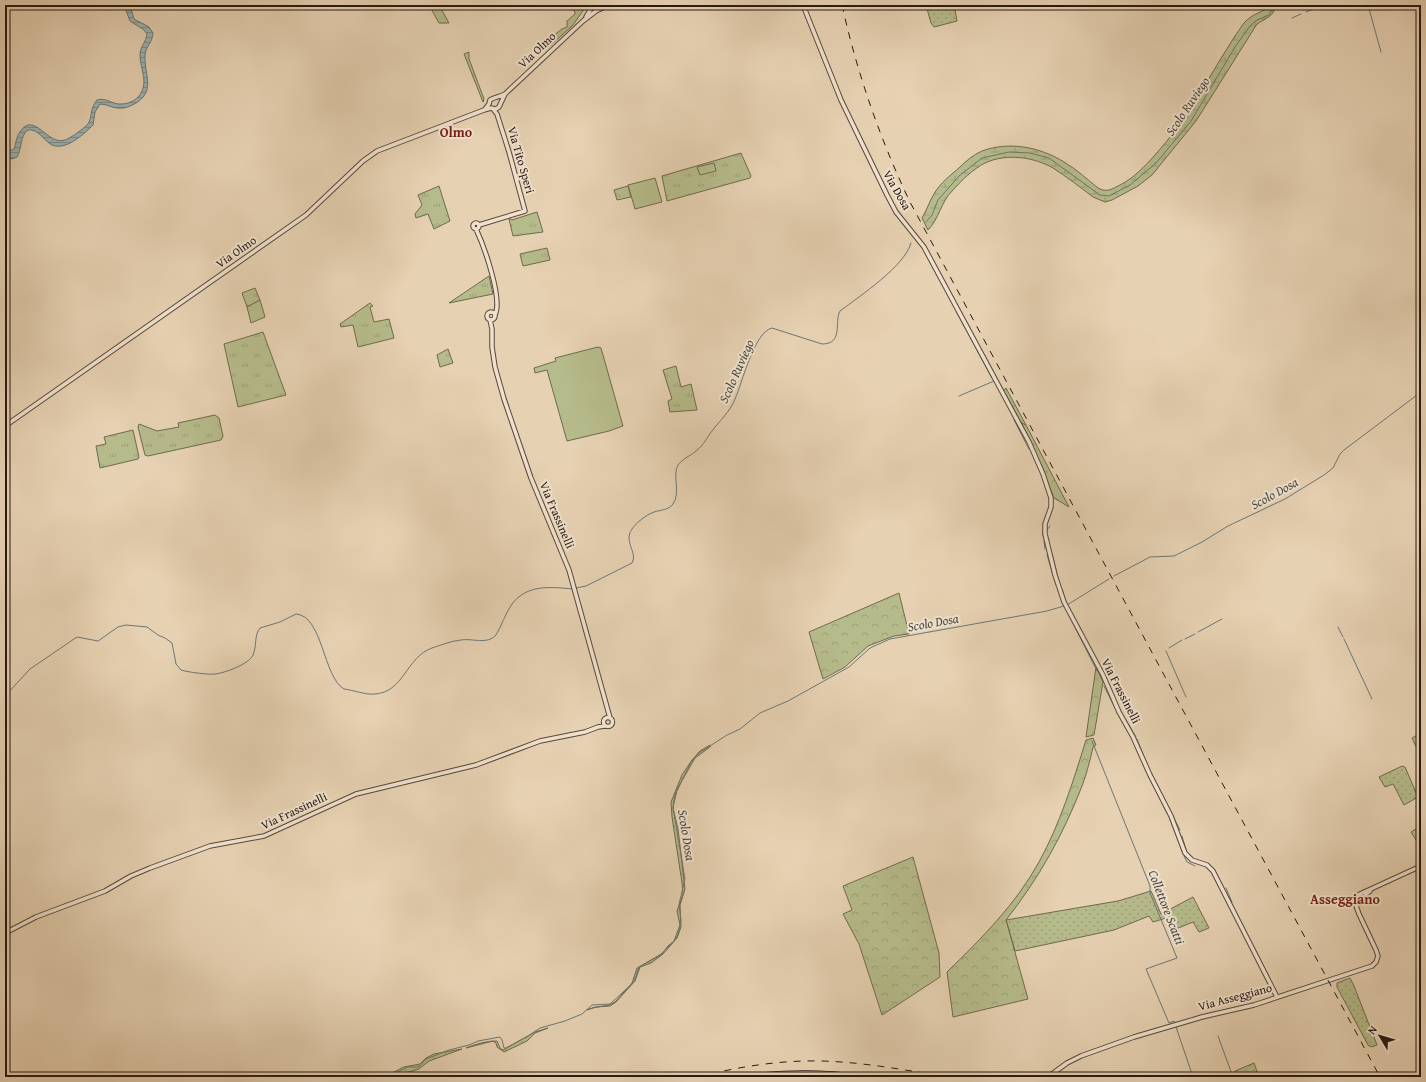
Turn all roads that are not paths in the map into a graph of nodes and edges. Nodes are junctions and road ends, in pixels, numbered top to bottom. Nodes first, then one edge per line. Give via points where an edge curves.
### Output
1 (594, 5) edge
2 (598, 5) edge
3 (610, 5) edge
4 (803, 5) edge
5 (602, 8) junction
6 (583, 21) junction
7 (505, 94) junction
8 (497, 98) junction
9 (500, 105) junction
10 (491, 107) junction
11 (497, 114) junction
12 (494, 313) junction
13 (492, 320) junction
14 (992, 375) joint
15 (5, 426) edge
16 (607, 710) junction
17 (610, 718) junction
18 (604, 720) junction
19 (605, 726) junction
20 (598, 727) junction
21 (1421, 866) edge
22 (1360, 899) junction
23 (1355, 903) junction
24 (1358, 910) junction
25 (5, 933) edge
26 (1277, 997) junction
27 (748, 1077) edge
28 (861, 1077) edge
29 (1048, 1077) edge

1 - 6 street, Via Olmo
2 - 5 street
3 - 5 street, Via Olmo
4 - 14 street, Via Dosa via 841,100 886,195 924,247
5 - 6 street, Via Olmo
6 - 7 street, Via Olmo
7 - 8 street
7 - 9 street, Via Tito Speri
8 - 9 street
8 - 10 street via 492,99
9 - 10 street
9 - 11 street, Via Tito Speri
10 - 11 street, Via Tito Speri
10 - 15 street, Via Olmo via 387,147 367,158 306,215
11 - 12 street, Via Tito Speri via 525,211 478,229 488,260 497,304
12 - 13 street
12 - 13 street via 488,313 487,316
13 - 16 street, Via Frassinelli via 492,347 504,400 526,464 566,560
14 - 26 street, Via Frassinelli via 1029,442 1048,487 1051,502 1044,534 1064,602 1133,736 1171,816 1185,853 1192,860 1207,865 1213,871
16 - 17 street, Via Frassinelli
16 - 18 street, Via Frassinelli
17 - 18 street
17 - 19 street via 612,724
18 - 19 street
18 - 20 street, Via Frassinelli
19 - 20 street, Via Frassinelli
20 - 25 street, Via Frassinelli via 540,741 480,764 356,794 264,836 210,846 150,868 105,891 36,917
21 - 22 street via 1370,890
22 - 23 street
22 - 23 street via 1354,899
22 - 24 street
23 - 24 street, Via Asseggiano
24 - 26 street, Via Asseggiano via 1377,954 1375,964
26 - 29 street, Via Asseggiano via 1254,1005 1202,1016 1094,1050 1067,1063
27 - 28 main road via 790,1073

